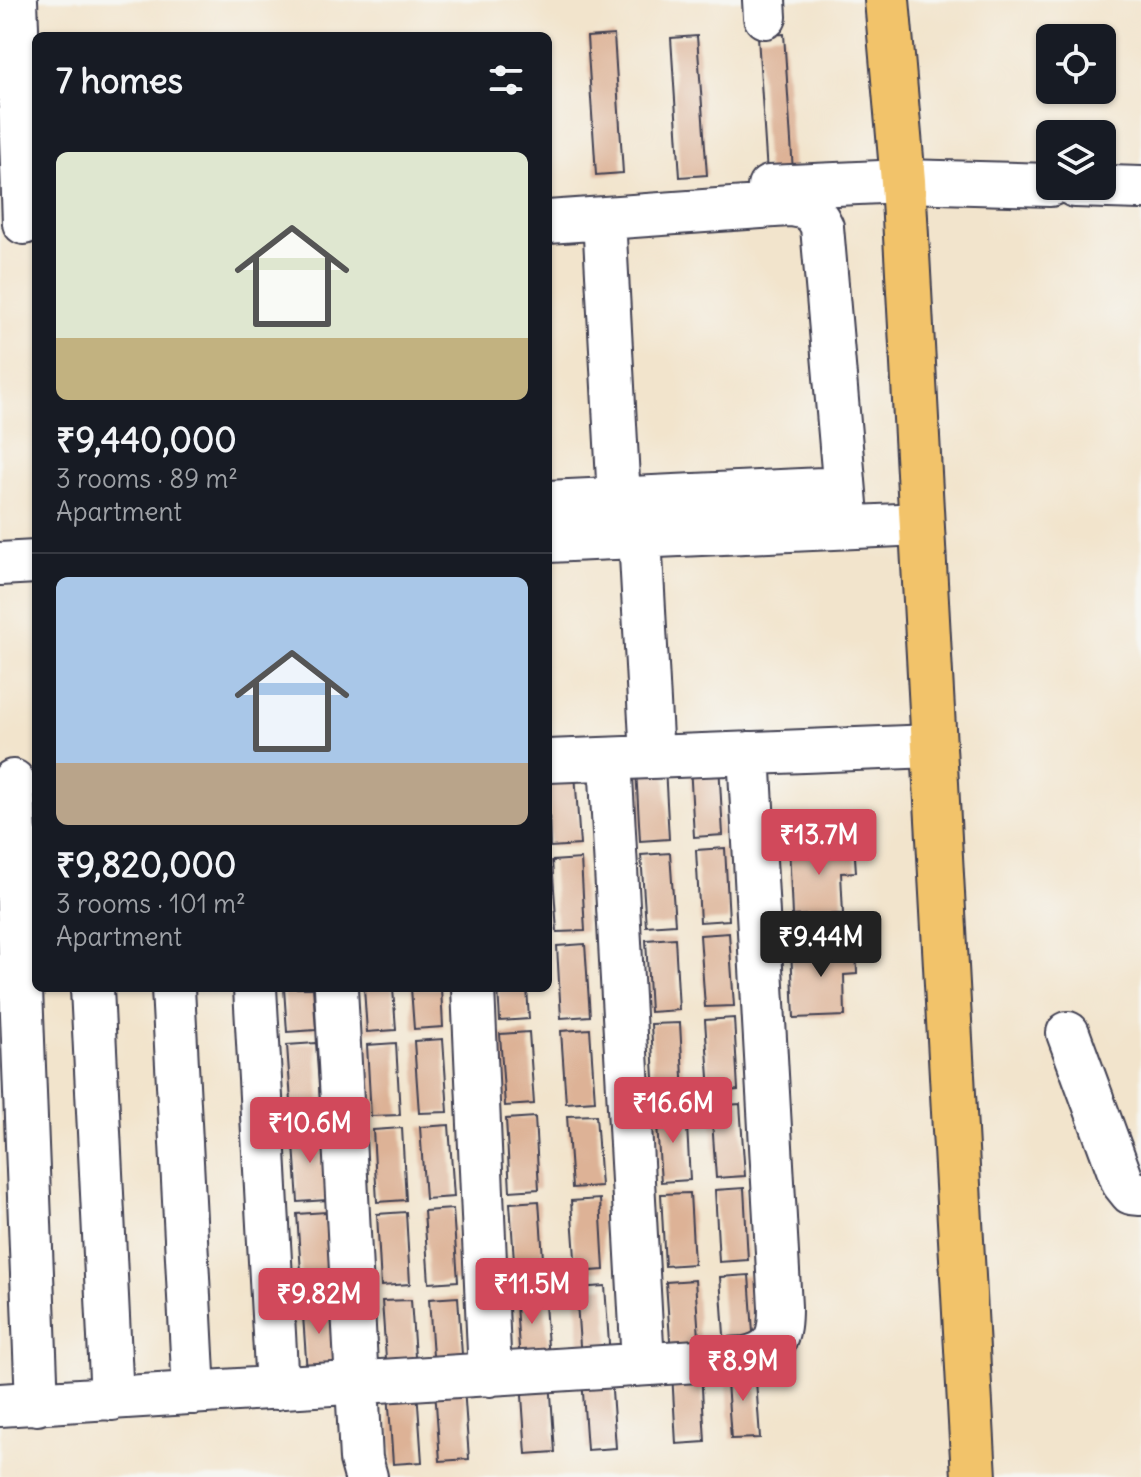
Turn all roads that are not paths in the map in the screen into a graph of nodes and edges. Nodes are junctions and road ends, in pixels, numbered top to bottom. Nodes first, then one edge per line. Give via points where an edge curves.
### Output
1 (16, 0) edge
2 (887, 0) edge
3 (903, 181) junction
4 (1036, 185) edge
5 (1116, 187) edge
6 (1141, 188) edge
7 (552, 196) edge
8 (604, 218) junction
9 (20, 222) edge
10 (552, 222) edge
11 (619, 499) junction
12 (552, 502) edge
13 (846, 508) junction
14 (921, 524) junction
15 (640, 537) junction
16 (552, 541) edge
17 (32, 562) edge
18 (0, 564) edge
19 (933, 746) junction
20 (749, 753) junction
21 (652, 757) junction
22 (610, 759) junction
23 (552, 761) edge
24 (16, 781) edge
25 (92, 992) edge
26 (173, 992) edge
27 (255, 992) edge
28 (336, 992) edge
29 (473, 992) edge
30 (1068, 1033) dead end
31 (1141, 1194) edge
32 (643, 1364) junction
33 (490, 1375) junction
34 (357, 1384) junction
35 (277, 1388) junction
36 (194, 1393) junction
37 (112, 1399) junction
38 (18, 1405) edge
39 (366, 1477) edge
40 (974, 1477) edge

1 - 9 street
2 - 3 highway
3 - 4 street
3 - 7 street
3 - 14 highway
5 - 6 street
8 - 10 street
8 - 11 street
8 - 13 street via 789,205 818,215
11 - 12 street
11 - 13 street
13 - 14 street
13 - 15 street
14 - 19 highway
15 - 16 street
15 - 21 street
17 - 18 street
19 - 20 street
19 - 40 highway
20 - 21 street
20 - 32 street via 780,1331 774,1346 761,1355
21 - 22 street
22 - 23 street
22 - 32 street
24 - 38 street
25 - 37 street
26 - 36 street
27 - 35 street
28 - 34 street
29 - 33 street
30 - 31 street via 1123,1183 1131,1193
32 - 33 street
33 - 34 street
34 - 35 street
34 - 39 street
35 - 36 street
36 - 37 street
37 - 38 street

